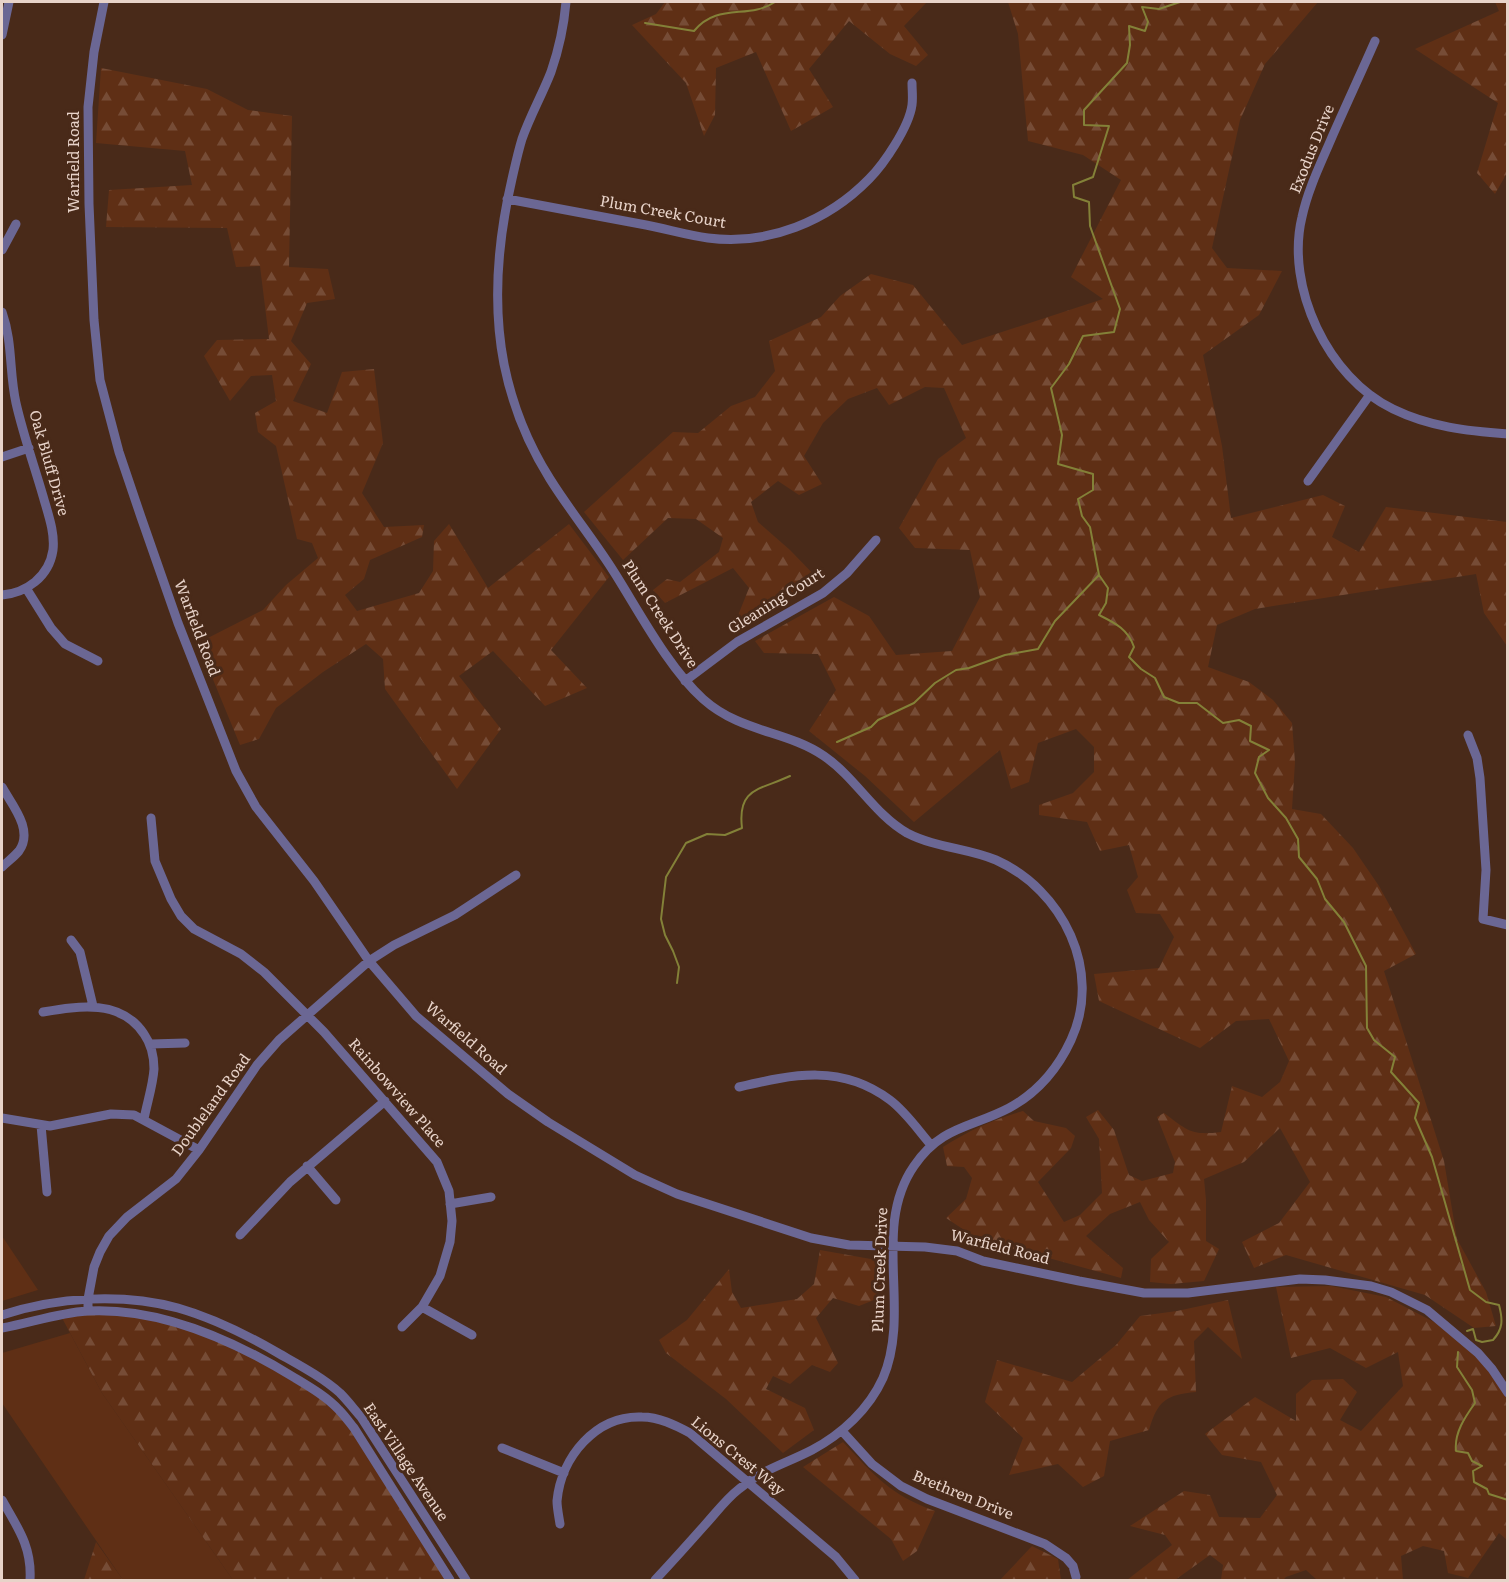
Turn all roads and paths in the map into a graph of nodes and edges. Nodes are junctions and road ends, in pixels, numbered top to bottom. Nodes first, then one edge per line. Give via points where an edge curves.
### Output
1 (9, 2) edge
2 (104, 2) edge
3 (566, 2) edge
4 (2, 35) edge
5 (1375, 41) dead end
6 (912, 83) dead end
7 (507, 199) junction
8 (16, 224) dead end
9 (2, 250) edge
10 (2, 312) edge
11 (6, 349) edge
12 (1370, 396) junction
13 (1508, 434) edge
14 (29, 448) junction
15 (2, 457) edge
16 (1308, 482) dead end
17 (876, 540) dead end
18 (26, 588) junction
19 (2, 595) edge
20 (98, 661) dead end
21 (686, 681) junction
22 (1468, 735) dead end
23 (2, 787) edge
24 (151, 818) dead end
25 (2, 867) edge
26 (516, 875) dead end
27 (1508, 925) edge
28 (71, 940) dead end
29 (369, 961) junction
30 (93, 1006) junction
31 (43, 1012) dead end
32 (307, 1015) junction
33 (185, 1043) dead end
34 (151, 1044) junction
35 (739, 1087) dead end
36 (385, 1101) junction
37 (2, 1118) edge
38 (144, 1119) junction
39 (41, 1125) junction
40 (931, 1145) junction
41 (199, 1150) junction
42 (307, 1166) junction
43 (47, 1192) dead end
44 (490, 1197) dead end
45 (336, 1200) dead end
46 (450, 1204) junction
47 (240, 1234) dead end
48 (894, 1246) junction
49 (88, 1299) junction
50 (422, 1307) junction
51 (88, 1311) junction
52 (2, 1315) edge
53 (402, 1327) dead end
54 (2, 1328) edge
55 (472, 1335) dead end
56 (1508, 1393) edge
57 (842, 1431) junction
58 (502, 1448) dead end
59 (564, 1473) junction
60 (748, 1482) junction
61 (2, 1500) edge
62 (560, 1524) dead end
63 (1076, 1577) dead end
64 (30, 1581) edge
65 (450, 1581) edge
66 (466, 1581) edge
67 (656, 1581) edge
68 (855, 1581) edge

1 - 4 street
2 - 29 street, Warfield Road via 88,107 89,204 100,380 119,452 178,623 241,780 256,807 307,871
3 - 7 street, Plum Creek Drive via 560,41 522,140
5 - 12 street, Exodus Drive via 1309,189 1299,240 1299,269 1315,327 1335,357
6 - 7 street, Plum Creek Court via 909,115 874,174 834,209 783,232 747,239 710,238
7 - 21 street, Plum Creek Drive via 498,255 497,308 504,364 519,416 551,481
8 - 9 street
10 - 11 street, Oak Bluff Drive via 8,331
11 - 14 street, Oak Bluff Drive
12 - 13 street, Exodus Drive via 1409,417 1444,428
12 - 16 street
14 - 15 street
14 - 18 street, Oak Bluff Drive via 52,527 53,550 49,564 36,582
17 - 21 street, Gleaning Court via 824,593 737,642
18 - 19 street, Oak Bluff Drive
18 - 20 street via 65,644
21 - 40 street, Plum Creek Drive via 705,701 730,718 822,754 846,773 879,812 905,832 939,846 991,857 1033,881 1058,908 1072,936 1083,989 1072,1038 1056,1068 1010,1107 957,1128
22 - 27 street via 1478,758 1480,778 1486,870 1483,919
23 - 25 street via 23,823 24,839 20,850
24 - 32 street, Rainbowview Place via 155,861 181,916 194,929 249,960
26 - 29 street, Doubleland Road via 455,915
28 - 30 street via 80,952
29 - 32 street, Doubleland Road
29 - 48 street, Warfield Road via 416,1016 508,1094 635,1175 677,1194 811,1238 849,1245
30 - 31 street
30 - 34 street via 128,1016
32 - 36 street, Rainbowview Place
32 - 41 street, Doubleland Road via 257,1065
33 - 34 street
34 - 38 street via 154,1069
35 - 40 street via 801,1074 848,1079 891,1101
36 - 42 street
36 - 46 street, Rainbowview Place via 438,1162
37 - 39 street
38 - 39 street via 111,1114
38 - 41 street
39 - 43 street
40 - 48 street, Plum Creek Drive via 900,1191 894,1216
41 - 49 street, Doubleland Road via 176,1179 109,1236 94,1267
42 - 45 street
42 - 47 street
44 - 46 street
46 - 50 street, Rainbowview Place via 451,1232 445,1265
48 - 56 street, Warfield Road via 957,1251 1079,1281 1159,1294 1300,1280 1371,1286 1427,1310 1470,1345
48 - 57 street, Plum Creek Drive via 895,1326 889,1360 871,1399
49 - 51 street, Doubleland Road
49 - 52 street, East Village Avenue
49 - 66 street, East Village Avenue via 178,1308 234,1329 340,1393 361,1417
50 - 53 street, Rainbowview Place
50 - 55 street
51 - 54 street, East Village Avenue
51 - 65 street, East Village Avenue via 166,1320 218,1337 317,1392 339,1409 354,1428
57 - 60 street, Plum Creek Drive
57 - 63 street, Brethren Drive via 872,1464 901,1486 1045,1544 1066,1558
58 - 59 street
59 - 60 street, Lions Crest Way via 578,1447 601,1427 644,1416 669,1422 690,1433
59 - 62 street, Lions Crest Way via 557,1501
60 - 67 street, Plum Creek Drive via 733,1493
60 - 68 street, Lions Crest Way via 836,1557
61 - 64 street via 25,1540

